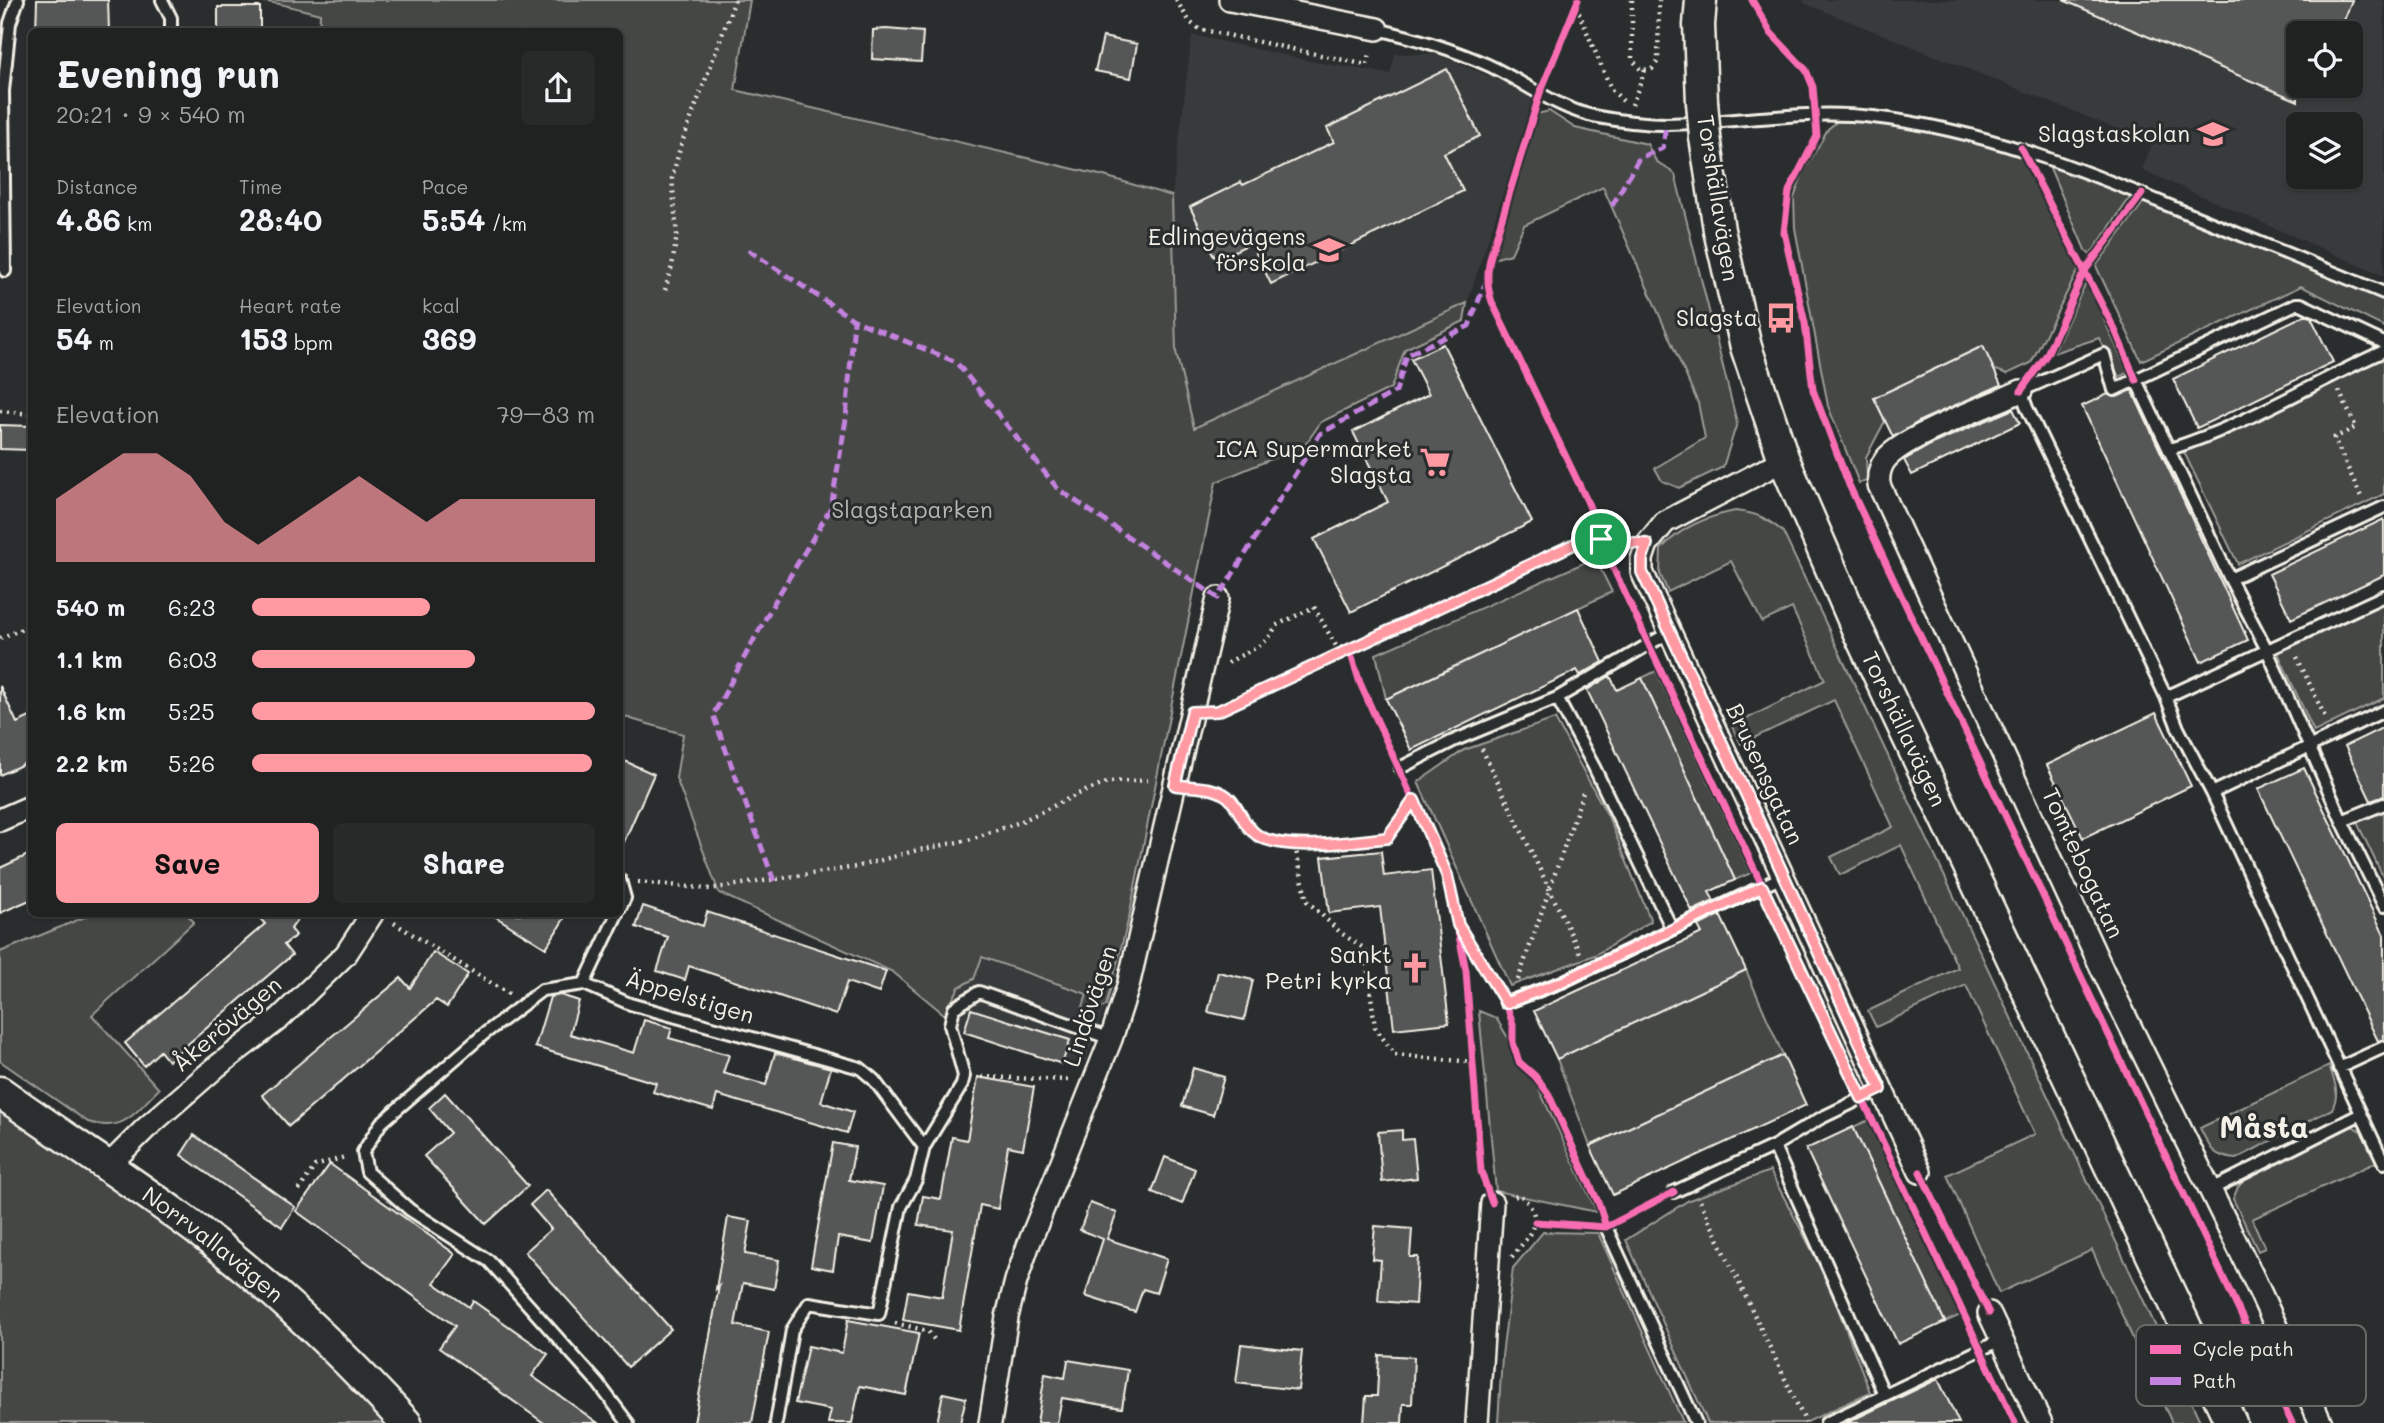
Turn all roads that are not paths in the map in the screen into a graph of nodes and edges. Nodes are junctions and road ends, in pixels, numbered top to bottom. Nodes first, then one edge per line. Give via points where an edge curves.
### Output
1 (18, 0) edge
2 (162, 0) edge
3 (1230, 0) edge
4 (1701, 0) edge
5 (172, 28) edge
6 (1377, 29) joint
7 (2, 137) edge
8 (5, 271) dead end
9 (2384, 293) edge
10 (2384, 343) edge
11 (2384, 351) edge
12 (2136, 380) junction
13 (2021, 391) junction
14 (2170, 449) junction
15 (1784, 460) junction
16 (2384, 507) edge
17 (2230, 579) junction
18 (2384, 596) edge
19 (1218, 598) dead end
20 (1670, 632) junction
21 (2267, 650) junction
22 (2166, 697) junction
23 (1557, 698) junction
24 (2384, 711) edge
25 (2309, 747) junction
26 (1399, 768) road end
27 (2212, 793) junction
28 (2384, 804) edge
29 (28, 808) edge
30 (0, 820) edge
31 (2342, 821) junction
32 (1784, 876) junction
33 (2384, 906) edge
34 (381, 917) edge
35 (616, 917) edge
36 (1672, 929) junction
37 (584, 984) junction
38 (1506, 1003) road end
39 (1111, 1039) junction
40 (2384, 1047) edge
41 (2339, 1068) junction
42 (1881, 1089) junction
43 (0, 1092) edge
44 (2361, 1114) junction
45 (1773, 1146) junction
46 (924, 1147) junction
47 (2384, 1162) edge
48 (107, 1167) junction
49 (1920, 1172) dead end
50 (2210, 1189) junction
51 (1674, 1192) dead end
52 (1492, 1203) dead end
53 (1605, 1227) dead end
54 (1989, 1313) dead end
55 (2185, 1325) edge
56 (2275, 1325) edge
57 (2001, 1340) junction
58 (1884, 1394) junction
59 (2223, 1406) edge
60 (2313, 1406) edge
61 (406, 1423) edge
62 (628, 1423) edge
63 (776, 1423) edge
64 (989, 1423) edge
65 (1477, 1423) edge
66 (1696, 1423) edge
67 (1826, 1423) edge
68 (2041, 1423) edge
69 (2231, 1423) edge
70 (2321, 1423) edge

1 - 7 lane via 10,23
2 - 5 lane
3 - 6 street
4 - 15 main road, Torshällavägen, bridge via 1702,102 1719,230 1746,347
6 - 9 lane via 1454,51 1580,113 1666,124 1815,113 1947,129 2053,159
7 - 8 lane
10 - 12 lane via 2296,304
11 - 14 lane via 2255,414
12 - 13 lane via 2114,390 2104,354
12 - 14 lane
13 - 22 lane
13 - 50 street, Tomtebogatan via 1904,444 1883,462 1879,485
14 - 17 lane
15 - 20 street, Brusensgatan via 1665,522 1647,544 1642,572
15 - 55 main road, Torshällavägen via 1858,631
16 - 17 lane
17 - 21 lane
18 - 21 lane
19 - 39 street, Lindövägen via 1138,947
20 - 23 lane
20 - 32 street, Brusensgatan
21 - 22 lane
21 - 25 lane
22 - 27 lane
23 - 26 lane
23 - 36 lane
24 - 25 lane
25 - 27 lane
25 - 31 lane
27 - 41 lane
28 - 31 lane
29 - 30 street
31 - 33 lane
32 - 36 lane
32 - 42 street, Brusensgatan
34 - 48 street, Åkerövägen via 280,1018 216,1067
35 - 37 lane
36 - 38 lane via 1562,982
37 - 46 lane, Äppelstigen via 630,1004 860,1068
37 - 62 lane via 542,990 484,1034 381,1123 363,1152 367,1172 410,1210 489,1261
39 - 46 lane via 978,992 954,1008 950,1025 964,1076 962,1086
39 - 64 street, Lindövägen via 1028,1246 1007,1317
40 - 41 lane
41 - 44 lane
42 - 45 lane
42 - 49 street, Brusensgatan
43 - 48 main road, Norrvallavägen
44 - 47 lane
44 - 50 lane
45 - 51 lane
45 - 58 lane
46 - 63 lane via 916,1180 901,1207 879,1314 808,1303 792,1330
48 - 61 main road, Norrvallavägen via 237,1262 368,1381
50 - 56 street, Tomtebogatan
52 - 65 street
53 - 66 lane
54 - 57 street
57 - 58 lane
57 - 68 street
58 - 67 lane
59 - 69 main road, Torshällavägen
60 - 70 street, Tomtebogatan

